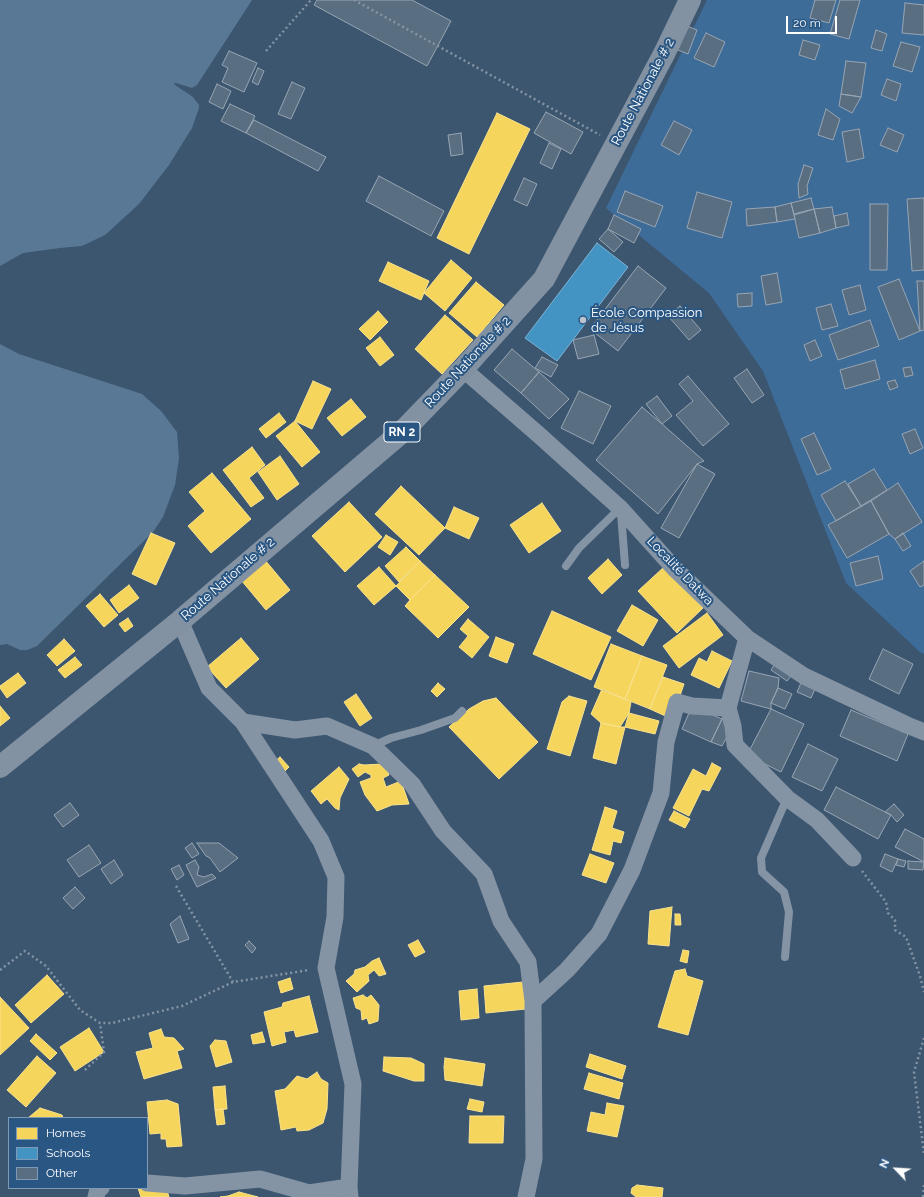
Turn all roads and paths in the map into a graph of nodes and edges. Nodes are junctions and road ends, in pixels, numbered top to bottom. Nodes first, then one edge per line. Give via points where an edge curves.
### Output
1 (311, 0) edge
2 (354, 0) edge
3 (690, 0) edge
4 (266, 51) dead end
5 (616, 144) junction
6 (464, 369) junction
7 (620, 508) junction
8 (625, 565) dead end
9 (566, 566) dead end
10 (180, 621) junction
11 (747, 638) junction
12 (728, 708) junction
13 (462, 711) dead end
14 (243, 722) junction
15 (924, 732) edge
16 (373, 746) junction
17 (0, 767) edge
18 (787, 798) junction
19 (853, 858) joint
20 (176, 886) dead end
21 (785, 957) dead end
22 (326, 968) junction
23 (0, 970) edge
24 (233, 982) junction
25 (924, 992) edge
26 (533, 1001) junction
27 (100, 1023) junction
28 (924, 1038) edge
29 (85, 1070) dead end
30 (924, 1154) edge
31 (148, 1183) edge
32 (924, 1184) edge
33 (350, 1192) edge
34 (526, 1197) edge
35 (923, 1197) edge

1 - 4 path
2 - 5 path
3 - 5 main road, Route Nationale # 2 / RN 2
5 - 6 main road, Route Nationale # 2 / RN 2 via 544,278
6 - 7 street, Localité Datwa
6 - 10 main road, Route Nationale # 2 / RN 2 via 402,432
7 - 8 lane
7 - 9 lane via 579,548
7 - 11 street, Localité Datwa via 674,568
10 - 14 street via 209,688
10 - 17 main road, Route Nationale # 2 / RN 2
11 - 12 street
11 - 15 street, Localité Datwa via 804,676
12 - 18 street via 735,745
12 - 26 street via 692,706 677,702 666,742 661,793 632,870 599,934 567,970
13 - 16 lane via 455,718
14 - 16 street via 295,730 327,726
14 - 22 street via 321,841 336,877 335,917
16 - 26 street via 412,784 443,831 484,874 501,921 528,962
18 - 19 street via 817,820
18 - 21 lane via 761,858 762,872 784,892 789,912
19 - 25 path via 886,902 888,913 895,920 894,930 906,937
20 - 24 path
22 - 24 path
22 - 33 street via 353,1084
23 - 27 path via 25,951 46,966 80,1010
24 - 27 path via 182,1006 112,1023
26 - 34 street via 534,1159
27 - 29 path via 104,1052
28 - 30 path via 914,1072
31 - 33 street via 185,1186 260,1179 309,1193
32 - 35 path

